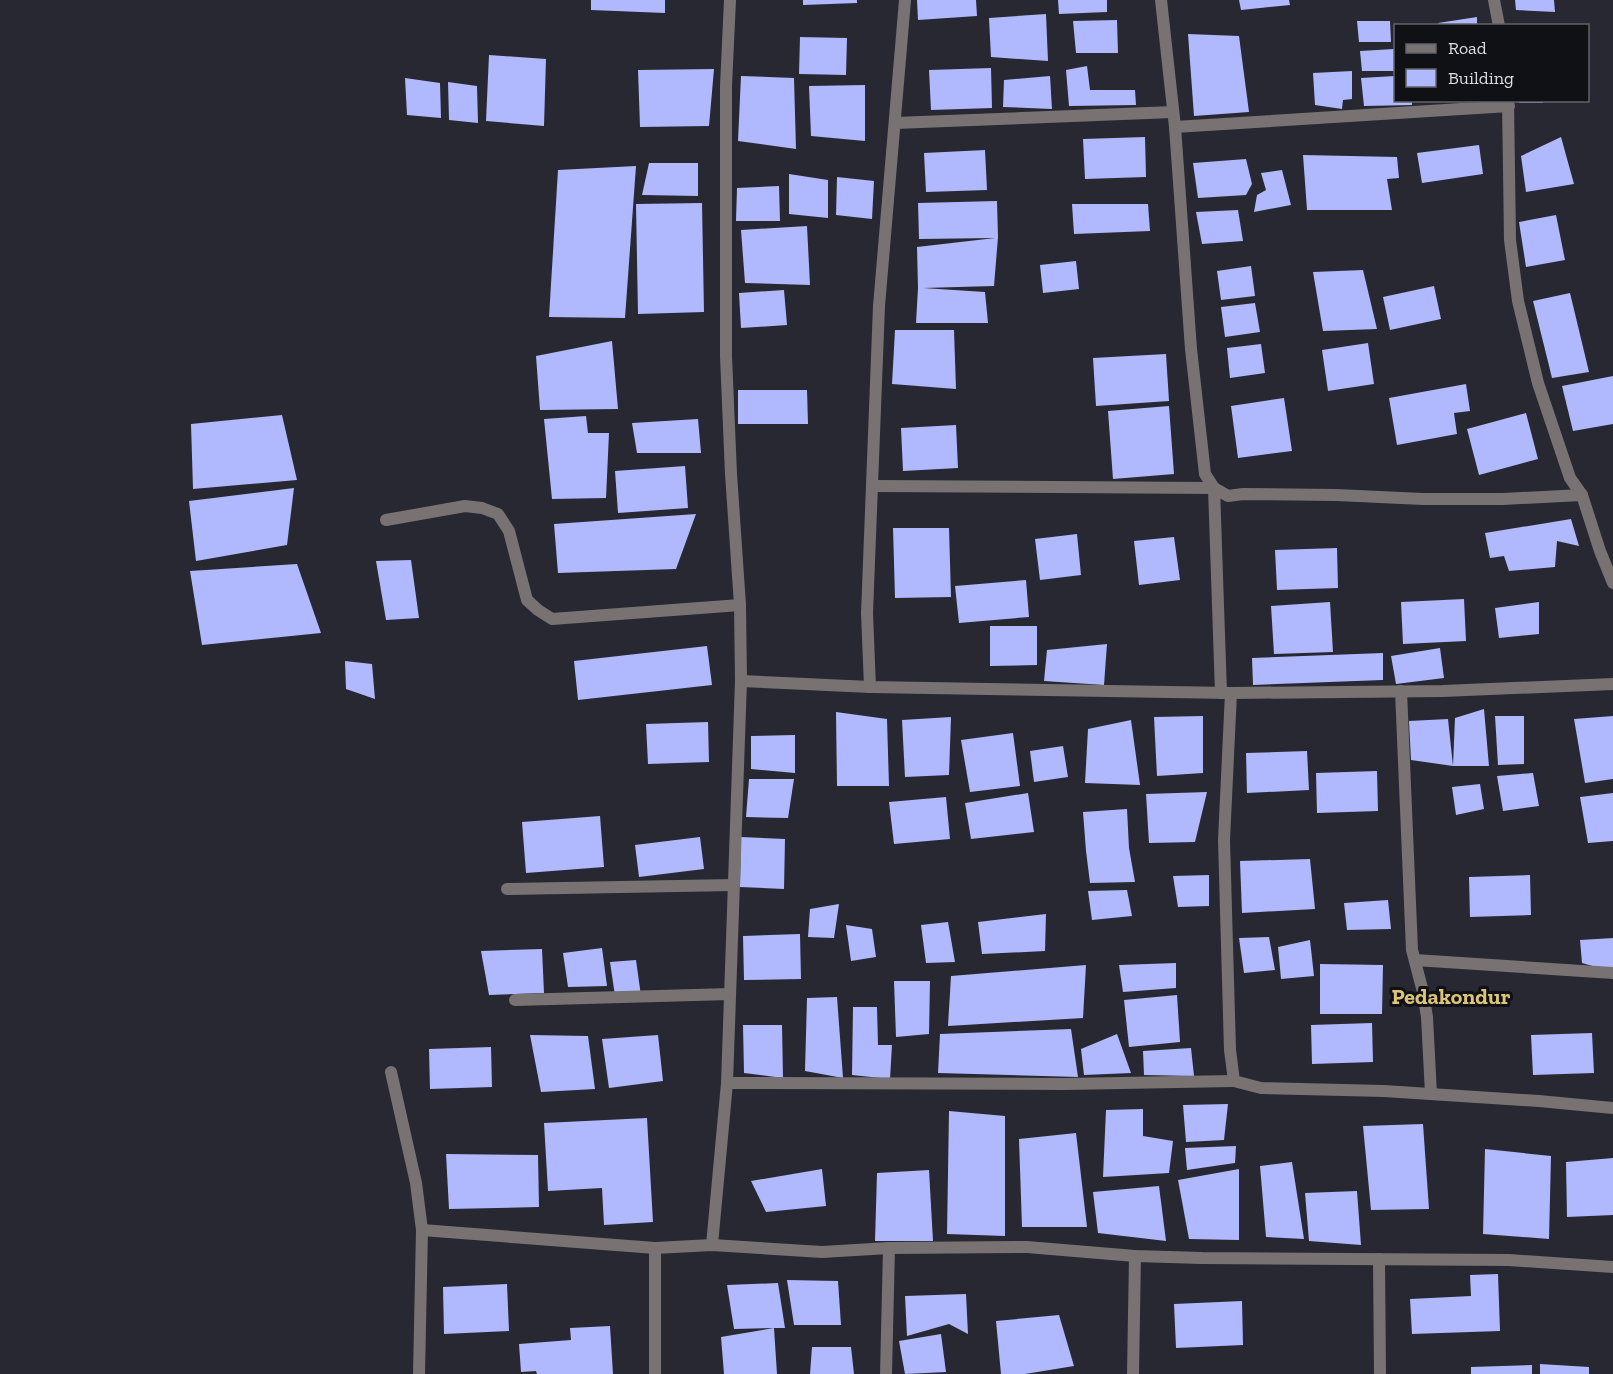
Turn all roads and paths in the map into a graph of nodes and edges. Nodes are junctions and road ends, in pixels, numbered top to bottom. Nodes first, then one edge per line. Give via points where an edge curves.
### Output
1 (729, 0) edge
2 (905, 0) edge
3 (1161, 0) edge
4 (1494, 0) edge
5 (1498, 24) edge
6 (1508, 103) edge
7 (1173, 112) junction
8 (894, 123) junction
9 (1175, 127) junction
10 (872, 486) junction
11 (1214, 488) junction
12 (1582, 495) junction
13 (386, 520) dead end
14 (1613, 583) edge
15 (740, 605) junction
16 (741, 681) junction
17 (1613, 684) edge
18 (870, 687) junction
19 (1401, 691) junction
20 (1226, 693) junction
21 (734, 885) junction
22 (507, 889) dead end
23 (1415, 960) junction
24 (1613, 973) edge
25 (730, 994) junction
26 (515, 1000) dead end
27 (391, 1072) dead end
28 (1234, 1081) junction
29 (727, 1083) junction
30 (1431, 1094) junction
31 (1613, 1108) edge
32 (422, 1230) junction
33 (712, 1245) junction
34 (655, 1248) junction
35 (889, 1248) junction
36 (1135, 1256) junction
37 (1379, 1259) junction
38 (1613, 1267) edge
39 (419, 1374) edge
40 (655, 1374) edge
41 (886, 1374) edge
42 (1133, 1374) edge
43 (1380, 1374) edge

1 - 15 street via 726,356
2 - 8 street
3 - 7 street
4 - 5 street
6 - 9 street
6 - 12 street via 1510,240 1518,301 1538,383 1570,478
7 - 8 street
7 - 9 street
8 - 10 street via 879,306
9 - 11 street via 1204,474
10 - 11 street
10 - 18 street via 867,613
11 - 12 street via 1227,495 1423,499
11 - 20 street
12 - 14 street
13 - 15 street via 465,506 498,514 508,531 527,600 552,619
15 - 16 street
16 - 18 street
16 - 21 street
17 - 19 street
18 - 20 street
19 - 20 street
19 - 23 street
20 - 28 street via 1224,840
21 - 22 street
21 - 25 street
23 - 24 street
23 - 30 street via 1427,1017
25 - 26 street
25 - 29 street
27 - 32 street via 416,1183
28 - 29 street
28 - 30 street via 1261,1088
29 - 33 street
30 - 31 street
32 - 34 street
32 - 39 street
33 - 34 street
33 - 35 street via 822,1252
34 - 40 street
35 - 36 street via 1027,1247
35 - 41 street
36 - 37 street
36 - 42 street
37 - 38 street via 1509,1260
37 - 43 street

